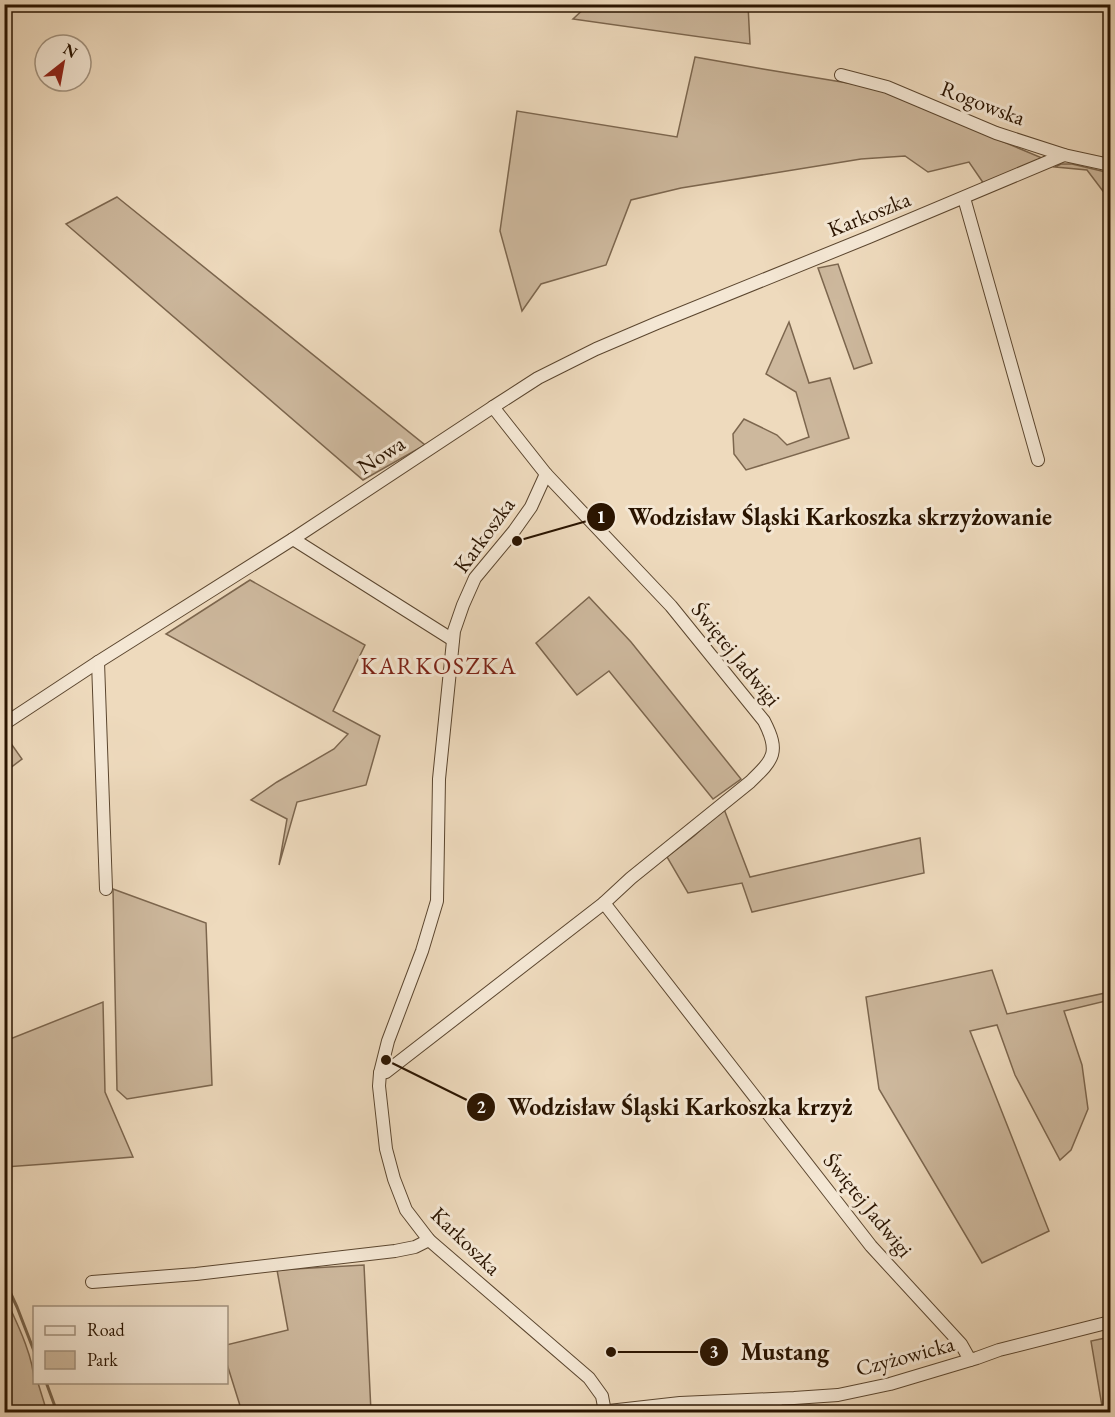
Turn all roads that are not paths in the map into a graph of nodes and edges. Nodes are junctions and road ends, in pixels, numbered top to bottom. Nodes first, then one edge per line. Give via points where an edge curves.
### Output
1 (842, 75) dead end
2 (1064, 155) junction
3 (1110, 165) edge
4 (964, 198) junction
5 (493, 407) junction
6 (1038, 460) dead end
7 (546, 474) junction
8 (293, 538) junction
9 (453, 640) junction
10 (98, 662) junction
11 (4, 724) edge
12 (106, 889) dead end
13 (604, 903) junction
14 (380, 1073) junction
15 (429, 1240) junction
16 (92, 1282) dead end
17 (1110, 1322) edge
18 (970, 1360) junction
19 (776, 1399) junction
20 (602, 1412) edge
21 (775, 1413) edge

1 - 2 street, Rogowska via 887,87 996,134
2 - 3 street, Rogowska
2 - 4 street, Karkoszka
4 - 5 street, Karkoszka via 596,349 538,378
4 - 6 street
5 - 7 street
5 - 8 street, Nowa
7 - 9 street, Karkoszka via 531,507 476,578
7 - 13 street, Świętej Jadwigi via 670,606 764,721 772,737 773,753 766,767
8 - 9 street
8 - 10 street, Nowa
9 - 14 street, Karkoszka via 439,779 437,902
10 - 11 street, Nowa
10 - 12 street
13 - 14 street, Świętej Jadwigi
13 - 18 street, Świętej Jadwigi via 871,1246 961,1344
14 - 15 street, Karkoszka via 386,1149 394,1179 406,1210
15 - 16 street via 395,1251
15 - 20 street, Karkoszka via 589,1378 602,1396
17 - 18 street, Czyżowicka
18 - 19 street, Czyżowicka via 838,1395
19 - 20 street, Czyżowicka via 680,1403
19 - 21 street

